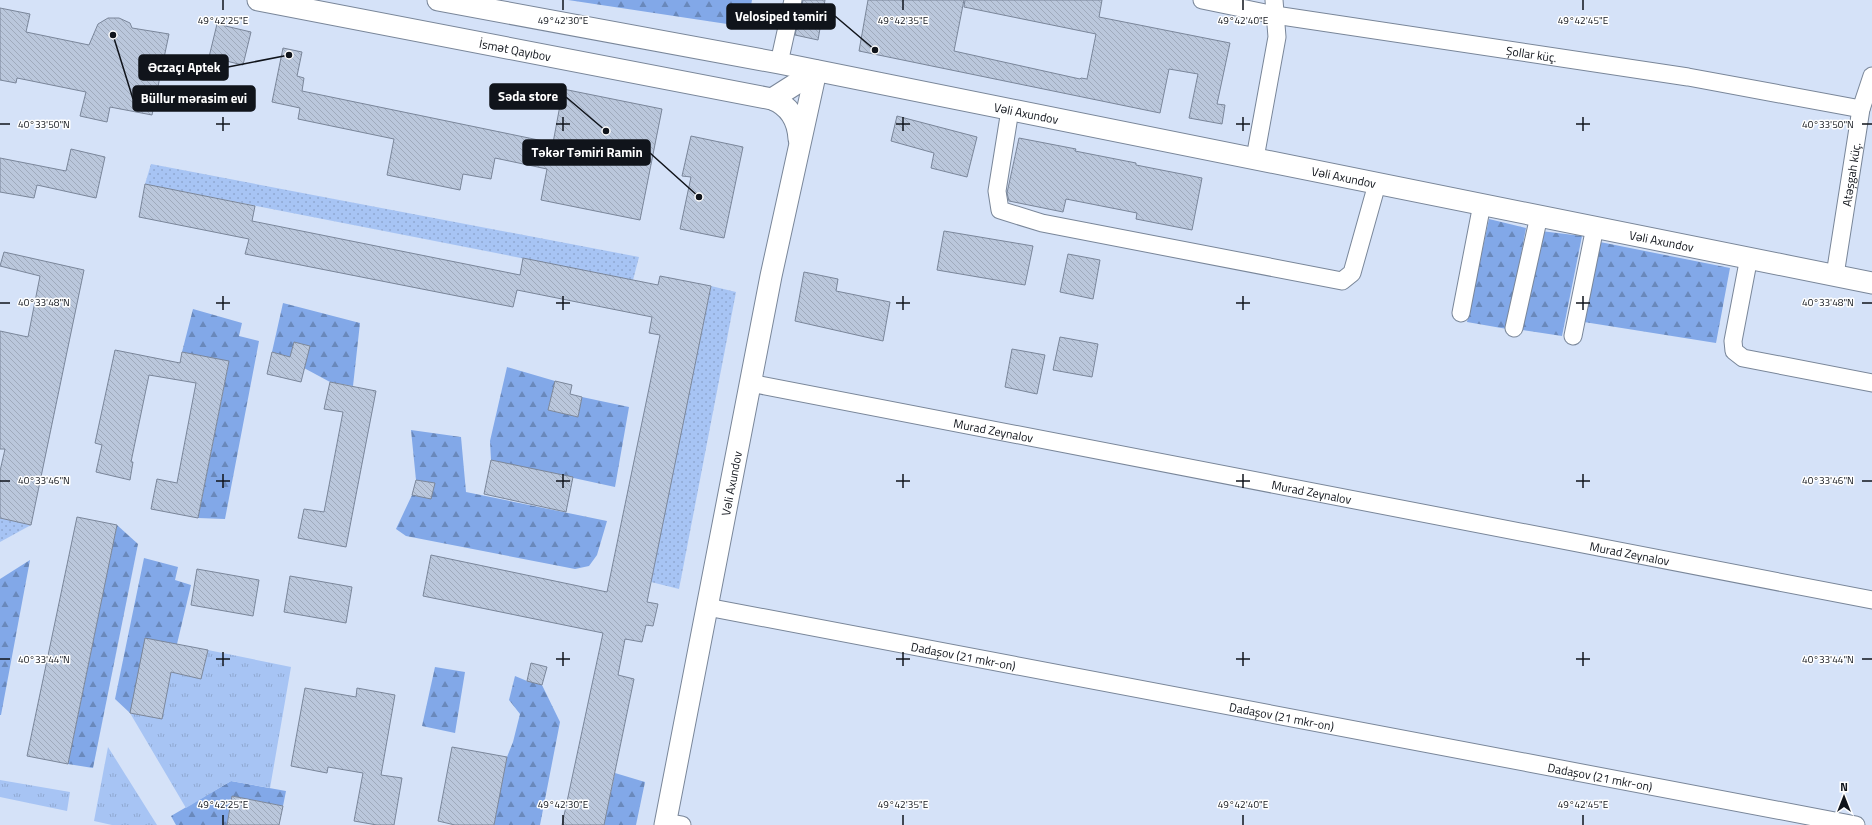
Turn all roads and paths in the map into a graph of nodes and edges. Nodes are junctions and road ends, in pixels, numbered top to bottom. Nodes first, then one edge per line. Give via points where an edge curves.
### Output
1 (258, 0) edge
2 (438, 0) edge
3 (793, 0) edge
4 (1202, 0) edge
5 (289, 3) edge
6 (1274, 7) edge
7 (779, 63) junction
8 (816, 71) junction
9 (1872, 76) edge
10 (772, 99) junction
11 (1861, 109) junction
12 (1010, 110) junction
13 (799, 143) junction
14 (1255, 158) junction
15 (1377, 184) junction
16 (1482, 204) junction
17 (1539, 216) junction
18 (1594, 227) junction
19 (1749, 257) junction
20 (1835, 275) junction
21 (1872, 282) edge
22 (1461, 313) dead end
23 (1514, 328) dead end
24 (1573, 336) dead end
25 (750, 383) junction
26 (1872, 384) edge
27 (1872, 600) edge
28 (707, 607) junction
29 (670, 824) edge
30 (1856, 825) edge

1 - 5 street, İsmət Qayıbov
2 - 7 street
3 - 7 street
4 - 6 street, Şollar küç.
5 - 10 street, İsmət Qayıbov
6 - 11 street, Şollar küç. via 1688,76
6 - 14 street via 1277,37
7 - 8 street
7 - 10 street
8 - 10 street
8 - 12 street, Vəli Axundov
8 - 13 street, Vəli Axundov
9 - 11 street, Atəşgah küç.
10 - 13 street via 783,104 793,114 799,130
11 - 20 street, Atəşgah küç.
12 - 14 street, Vəli Axundov
12 - 15 street via 997,191 1000,210 1042,223 1342,281 1352,273
13 - 25 street, Vəli Axundov
14 - 15 street, Vəli Axundov
15 - 16 street, Vəli Axundov
16 - 17 street, Vəli Axundov
16 - 22 street
17 - 18 street, Vəli Axundov
17 - 23 street
18 - 19 street, Vəli Axundov
18 - 24 street
19 - 20 street, Vəli Axundov
19 - 26 street via 1733,341 1734,351 1743,358
20 - 21 street, Vəli Axundov
25 - 27 street, Murad Zeynalov
25 - 28 street, Vəli Axundov
28 - 29 street, Vəli Axundov
28 - 30 street, Dadaşov (21 mkr-on)

